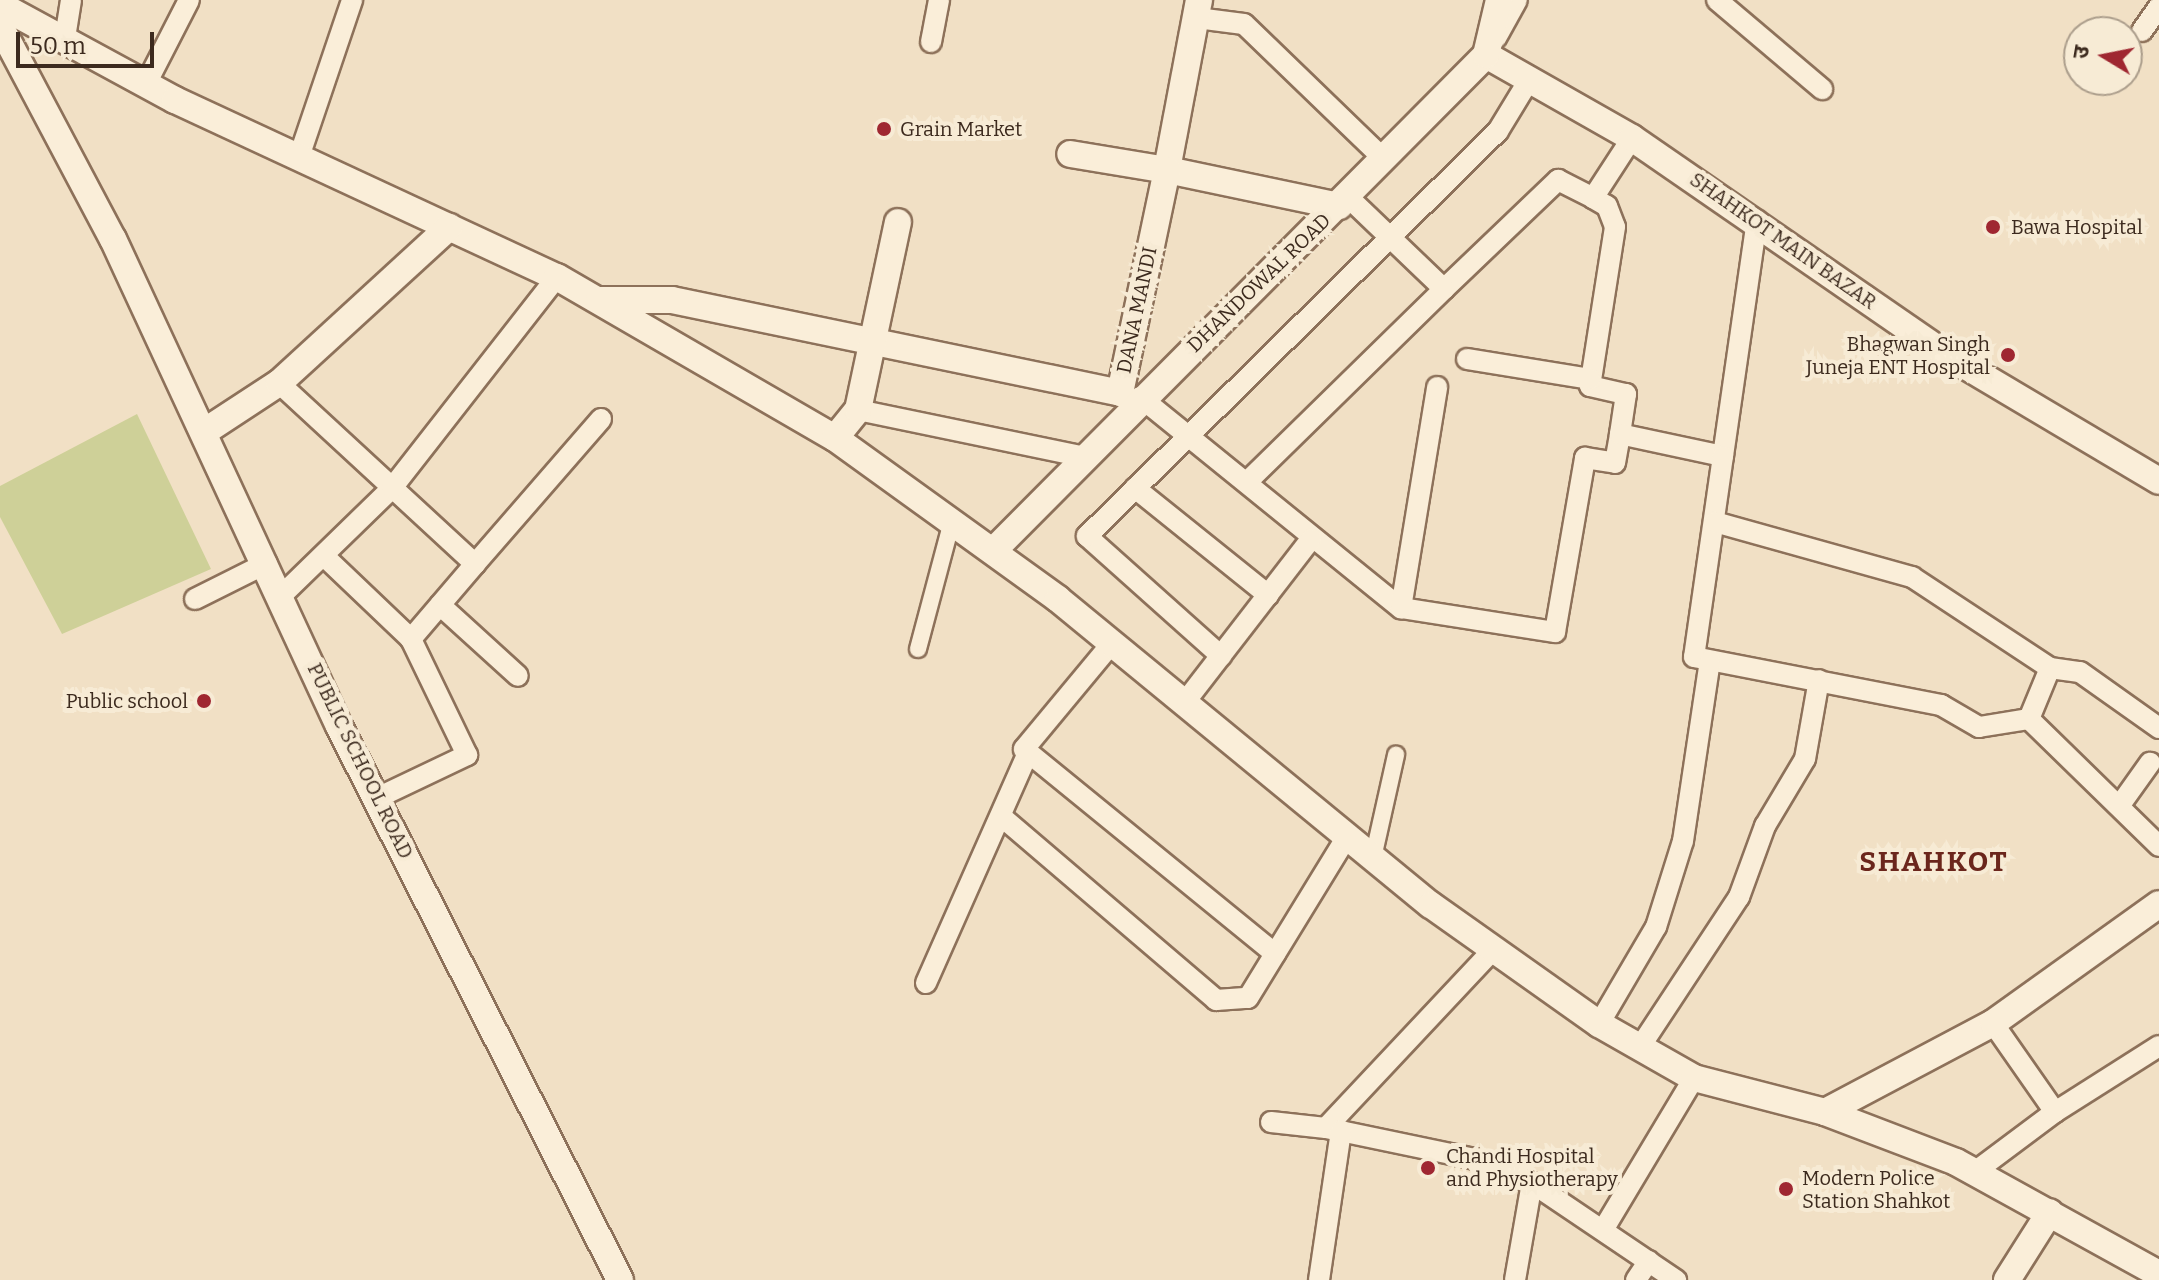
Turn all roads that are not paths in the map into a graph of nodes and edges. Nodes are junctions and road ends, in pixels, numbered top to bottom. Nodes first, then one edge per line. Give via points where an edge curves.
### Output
1 (71, 0) edge
2 (189, 0) edge
3 (352, 0) edge
4 (939, 0) edge
5 (1499, 0) edge
6 (1517, 0) edge
7 (1717, 0) edge
8 (0, 5) edge
9 (2159, 7) edge
10 (1198, 9) edge
11 (0, 26) edge
12 (2143, 30) edge
13 (65, 38) junction
14 (931, 42) dead end
15 (1486, 55) junction
16 (1529, 80) junction
17 (146, 84) junction
18 (1822, 89) dead end
19 (1632, 138) junction
20 (300, 154) junction
21 (1070, 154) dead end
22 (1385, 160) junction
23 (1167, 170) junction
24 (1593, 198) junction
25 (1344, 201) junction
26 (1757, 220) junction
27 (898, 222) dead end
28 (449, 227) junction
29 (1391, 237) junction
30 (557, 277) junction
31 (1444, 289) junction
32 (594, 300) junction
33 (872, 342) junction
34 (1467, 359) dead end
35 (1590, 379) junction
36 (279, 383) junction
37 (1437, 387) dead end
38 (1130, 395) junction
39 (858, 410) junction
40 (601, 419) dead end
41 (204, 432) junction
42 (1190, 434) junction
43 (1620, 434) junction
44 (835, 438) junction
45 (1723, 456) junction
46 (1084, 457) junction
47 (2157, 476) edge
48 (1247, 482) junction
49 (392, 488) junction
50 (1135, 488) junction
51 (952, 521) junction
52 (1715, 522) junction
53 (1311, 539) junction
54 (993, 551) junction
55 (326, 558) junction
56 (267, 563) junction
57 (475, 564) junction
58 (283, 594) junction
59 (1268, 595) junction
60 (195, 599) dead end
61 (440, 605) junction
62 (1401, 608) junction
63 (411, 639) junction
64 (1112, 643) junction
65 (918, 649) dead end
66 (1221, 656) junction
67 (1710, 661) junction
68 (2050, 668) junction
69 (518, 676) dead end
70 (1819, 680) junction
71 (1185, 702) junction
72 (2029, 719) junction
73 (2159, 728) edge
74 (1028, 753) junction
75 (1396, 755) dead end
76 (2150, 763) dead end
77 (377, 798) junction
78 (2120, 805) junction
79 (1002, 817) junction
80 (1346, 838) junction
81 (2159, 846) edge
82 (1373, 858) junction
83 (2159, 904) edge
84 (1491, 952) junction
85 (1275, 954) junction
86 (926, 983) dead end
87 (1993, 1023) junction
88 (1599, 1024) junction
89 (2159, 1046) edge
90 (1640, 1047) junction
91 (1694, 1078) junction
92 (1825, 1112) junction
93 (2055, 1112) junction
94 (1271, 1122) dead end
95 (1333, 1129) junction
96 (1976, 1171) junction
97 (1532, 1183) junction
98 (2050, 1212) junction
99 (1603, 1230) junction
100 (1649, 1261) junction
101 (2159, 1274) edge
102 (620, 1280) edge
103 (1319, 1280) edge
104 (1515, 1280) edge
105 (1636, 1280) edge
106 (1676, 1280) edge
107 (2007, 1280) edge

1 - 13 street
2 - 17 street
3 - 20 street
4 - 14 street
5 - 15 street
6 - 15 street
7 - 18 street
8 - 13 street
9 - 12 street
10 - 22 street via 1244,24
10 - 23 street
11 - 41 street, PUBLIC SCHOOL ROAD via 113,239
13 - 17 street
15 - 16 street, SHAHKOT MAIN BAZAR
15 - 22 street, DHANDOWAL ROAD
16 - 19 street, SHAHKOT MAIN BAZAR
16 - 29 street via 1498,131
17 - 20 street
19 - 24 street
19 - 26 street, SHAHKOT MAIN BAZAR
20 - 28 street
21 - 23 street
22 - 25 street, DHANDOWAL ROAD
23 - 25 street
23 - 38 street, DANA MANDI
24 - 31 street via 1558,180
24 - 35 street via 1607,206 1615,227
25 - 29 street
25 - 38 street, DHANDOWAL ROAD
26 - 45 street
26 - 47 street, SHAHKOT MAIN BAZAR via 1942,352
27 - 33 street
28 - 30 street
28 - 36 street
29 - 31 street
29 - 42 street
30 - 32 street
30 - 49 street
31 - 48 street
32 - 33 street, DANA MANDI via 672,300
32 - 44 street
33 - 38 street, DANA MANDI
33 - 39 street
34 - 35 street
35 - 43 street via 1590,386 1626,394
36 - 41 street
36 - 49 street
37 - 62 street
38 - 42 street
38 - 46 street
39 - 44 street
39 - 46 street
40 - 57 street
41 - 56 street, PUBLIC SCHOOL ROAD
42 - 48 street
42 - 50 street
43 - 45 street
43 - 62 street via 1615,463 1585,458 1555,632
44 - 51 street
45 - 52 street
46 - 54 street
48 - 53 street
49 - 55 street
49 - 57 street
50 - 59 street
50 - 66 street via 1087,536
51 - 54 street
51 - 65 street
52 - 67 street via 1694,657
52 - 68 street via 1912,577
53 - 59 street
53 - 62 street
54 - 64 street
55 - 58 street
55 - 63 street
56 - 58 street, PUBLIC SCHOOL ROAD via 269,580
56 - 60 street
57 - 61 street
58 - 77 street, PUBLIC SCHOOL ROAD
59 - 66 street
61 - 63 street
61 - 69 street
63 - 77 street via 467,755
64 - 71 street
64 - 74 street
66 - 71 street
67 - 70 street
67 - 88 street via 1683,841 1656,927
68 - 72 street
68 - 73 street via 2080,672
70 - 72 street via 1941,705 1979,727
70 - 90 street via 1805,759 1765,826 1739,897
71 - 80 street
72 - 78 street
74 - 79 street
74 - 85 street
75 - 82 street
76 - 78 street
77 - 102 street, PUBLIC SCHOOL ROAD
78 - 81 street
79 - 85 street via 1216,1000 1248,998
79 - 86 street
80 - 82 street
80 - 85 street
82 - 84 street
83 - 87 street
84 - 88 street
84 - 95 street
87 - 92 street
87 - 93 street
88 - 90 street
89 - 93 street
90 - 91 street
91 - 92 street
91 - 99 street
92 - 96 street
93 - 96 street
94 - 95 street
95 - 97 street via 1475,1159
95 - 103 street
96 - 98 street
97 - 99 street
97 - 104 street
98 - 101 street
98 - 107 street
99 - 100 street
100 - 105 street
100 - 106 street

